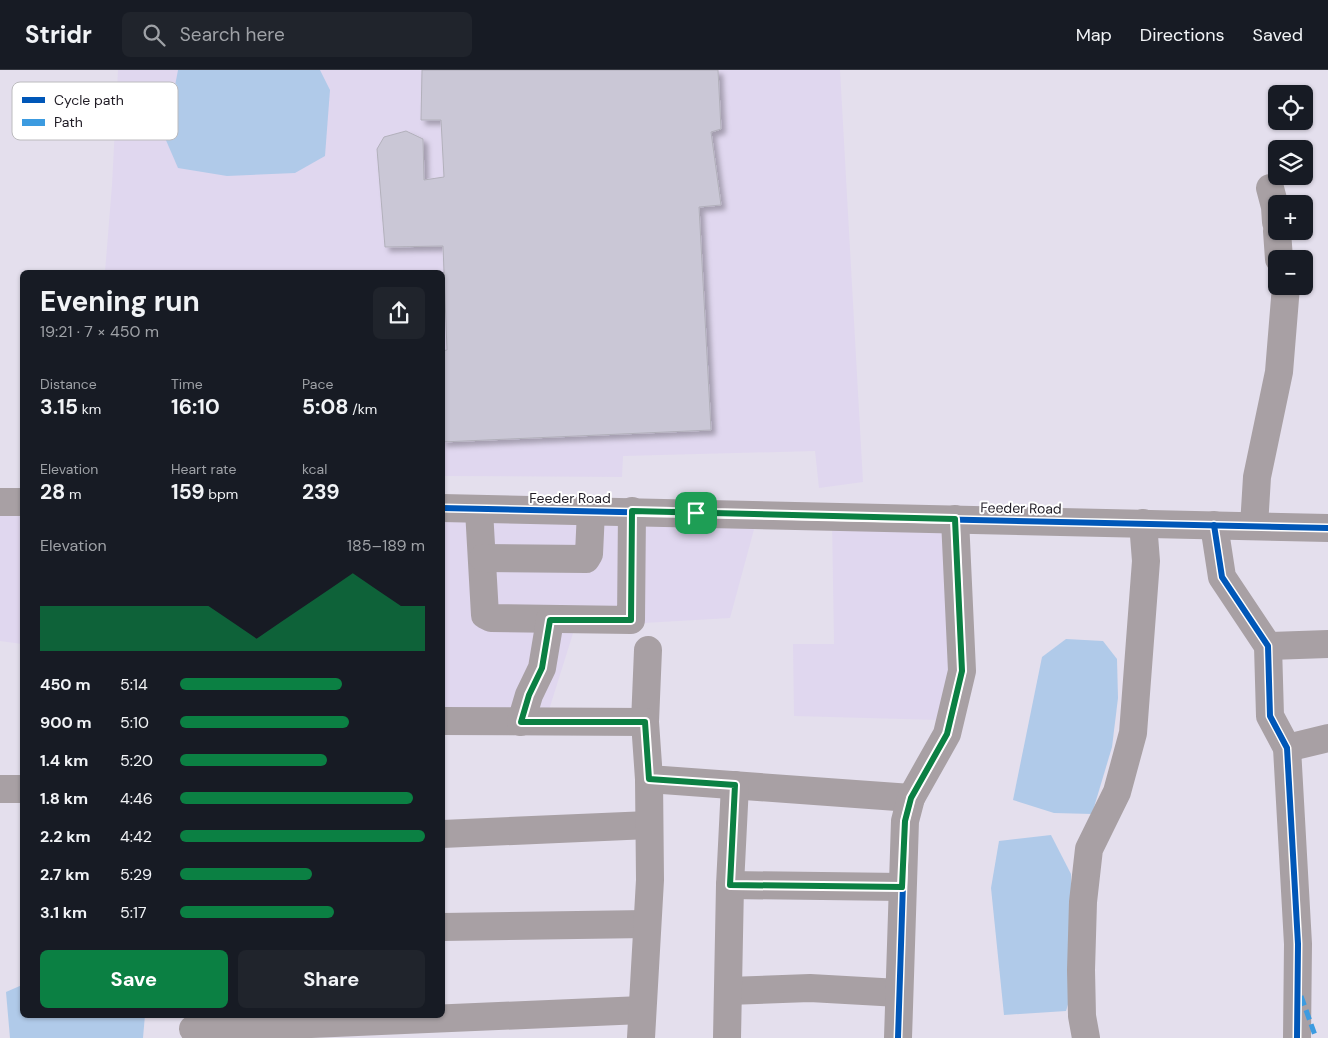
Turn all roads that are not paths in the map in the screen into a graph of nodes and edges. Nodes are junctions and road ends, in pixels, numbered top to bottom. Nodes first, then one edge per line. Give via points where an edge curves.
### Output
1 (1270, 188) dead end
2 (1272, 195) edge
3 (1285, 295) edge
4 (0, 502) edge
5 (20, 502) edge
6 (445, 508) edge
7 (479, 510) junction
8 (591, 511) junction
9 (632, 511) junction
10 (955, 519) junction
11 (1143, 523) junction
12 (1214, 525) junction
13 (1254, 526) junction
14 (1328, 528) edge
15 (483, 558) junction
16 (550, 620) junction
17 (1328, 644) edge
18 (1268, 646) junction
19 (648, 650) dead end
20 (445, 721) edge
21 (521, 722) junction
22 (645, 722) junction
23 (1328, 738) edge
24 (1287, 748) junction
25 (649, 779) junction
26 (735, 785) junction
27 (0, 789) edge
28 (20, 789) edge
29 (911, 798) junction
30 (649, 824) junction
31 (445, 834) edge
32 (730, 885) junction
33 (902, 887) junction
34 (647, 924) junction
35 (445, 927) edge
36 (728, 991) junction
37 (899, 993) junction
38 (642, 1010) junction
39 (445, 1017) edge
40 (431, 1018) edge
41 (193, 1027) edge
42 (640, 1038) edge
43 (727, 1038) edge
44 (898, 1038) edge
45 (1086, 1038) edge
46 (1297, 1038) edge

1 - 2 street
3 - 13 street via 1279,372 1257,477
4 - 5 street
6 - 7 street, Feeder Road
7 - 8 street, Feeder Road
7 - 15 street
8 - 9 street, Feeder Road
8 - 15 street via 589,554 586,558
9 - 10 street, Feeder Road
9 - 16 street via 631,620
10 - 11 street, Feeder Road
10 - 29 street via 962,671 947,734
11 - 12 street, Feeder Road
11 - 45 street via 1146,561 1133,733 1117,792 1089,849 1083,902 1082,1016
12 - 13 street, Feeder Road
12 - 18 street via 1222,577
13 - 14 street, Feeder Road
15 - 16 street via 485,615 491,618
16 - 21 street via 542,668
17 - 18 street
18 - 24 street via 1270,716
19 - 22 street
20 - 21 street
21 - 22 street
22 - 25 street
23 - 24 street
24 - 46 street via 1298,944
25 - 26 street
25 - 30 street
26 - 29 street
26 - 32 street
27 - 28 street
29 - 33 street via 905,821
30 - 31 street
30 - 34 street
32 - 33 street
32 - 36 street
33 - 37 street
34 - 35 street
34 - 38 street
36 - 37 street via 810,988
36 - 43 street
37 - 44 street
38 - 39 street
38 - 42 street
40 - 41 street

